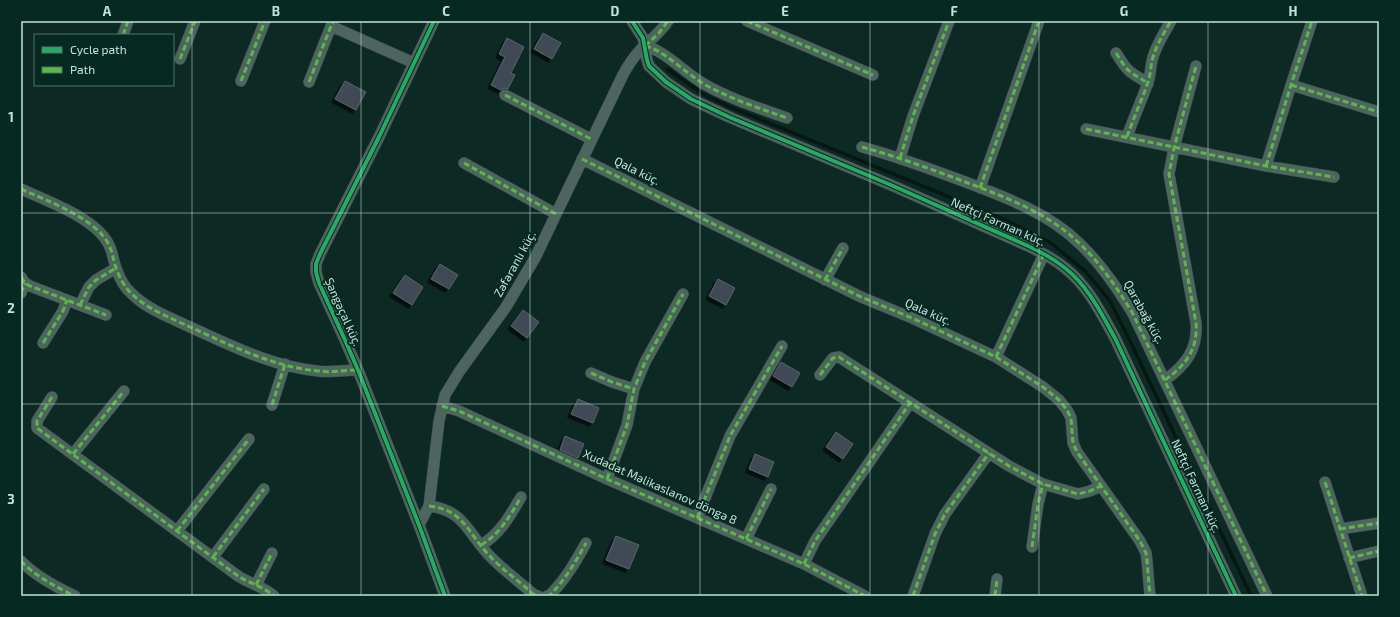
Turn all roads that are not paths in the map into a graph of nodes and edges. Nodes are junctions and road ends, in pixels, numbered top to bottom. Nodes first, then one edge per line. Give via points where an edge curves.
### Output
1 (128, 21) edge
2 (195, 21) edge
3 (265, 21) edge
4 (434, 21) edge
5 (632, 21) edge
6 (668, 21) edge
7 (747, 21) edge
8 (949, 21) edge
9 (1039, 21) edge
10 (1170, 21) edge
11 (1312, 21) edge
12 (332, 24) edge
13 (123, 34) edge
14 (644, 46) junction
15 (1116, 53) dead end
16 (180, 59) dead end
17 (414, 63) junction
18 (1196, 66) dead end
19 (873, 75) dead end
20 (241, 81) dead end
21 (308, 82) dead end
22 (1148, 84) junction
23 (1291, 85) junction
24 (505, 95) dead end
25 (1379, 112) edge
26 (787, 118) dead end
27 (1086, 129) dead end
28 (1127, 137) junction
29 (591, 139) junction
30 (862, 147) dead end
31 (1174, 148) junction
32 (582, 158) junction
33 (900, 158) junction
34 (464, 163) dead end
35 (1266, 166) junction
36 (1334, 178) dead end
37 (980, 188) junction
38 (21, 189) edge
39 (556, 214) junction
40 (843, 248) dead end
41 (1044, 254) junction
42 (116, 268) junction
43 (825, 280) junction
44 (22, 284) edge
45 (684, 294) dead end
46 (67, 300) junction
47 (80, 305) junction
48 (106, 315) dead end
49 (43, 343) dead end
50 (782, 346) dead end
51 (996, 357) junction
52 (285, 364) junction
53 (358, 370) junction
54 (591, 373) dead end
55 (820, 375) dead end
56 (1165, 380) junction
57 (634, 389) junction
58 (124, 391) dead end
59 (52, 397) dead end
60 (910, 403) junction
61 (272, 405) dead end
62 (442, 406) junction
63 (249, 439) dead end
64 (989, 453) junction
65 (73, 454) junction
66 (607, 479) junction
67 (1325, 482) dead end
68 (1042, 484) junction
69 (1102, 486) junction
70 (264, 489) dead end
71 (771, 489) dead end
72 (521, 497) dead end
73 (429, 506) junction
74 (697, 518) junction
75 (1379, 523) edge
76 (419, 525) junction
77 (1340, 529) junction
78 (177, 531) junction
79 (746, 539) junction
80 (586, 543) dead end
81 (481, 545) junction
82 (1032, 548) dead end
83 (1379, 551) edge
84 (272, 553) dead end
85 (213, 557) junction
86 (1349, 558) junction
87 (21, 561) edge
88 (804, 564) junction
89 (997, 579) dead end
90 (256, 585) junction
91 (75, 596) edge
92 (274, 596) edge
93 (445, 596) edge
94 (538, 596) edge
95 (547, 596) edge
96 (865, 596) edge
97 (913, 596) edge
98 (994, 596) edge
99 (1150, 596) edge
100 (1236, 596) edge
101 (1267, 596) edge
102 (1362, 596) edge

1 - 13 street
2 - 16 street
3 - 20 street
4 - 17 street, Şəngəçal küç.
5 - 14 street via 641,33
6 - 14 street, Zəfəranlı küç.
7 - 19 street
8 - 33 street
9 - 37 street
10 - 22 street via 1155,50
11 - 23 street
12 - 17 street
12 - 21 street
14 - 26 street via 656,49 686,73 720,93
14 - 29 street, Zəfəranlı küç. via 620,81
14 - 41 street, Neftçi Fərman küç. via 646,60 655,73 692,99
15 - 22 street via 1127,70
17 - 53 street, Şəngəçal küç. via 316,264 319,284
18 - 31 street
22 - 28 street
23 - 25 street
23 - 35 street
24 - 29 street
27 - 28 street
28 - 31 street
29 - 32 street, Zəfəranlı küç.
30 - 33 street, Qarabağ küç.
31 - 35 street
31 - 56 street via 1170,181 1196,335 1191,354
32 - 39 street, Zəfəranlı küç.
32 - 43 street, Qala küç.
33 - 37 street, Qarabağ küç.
34 - 39 street
35 - 36 street
37 - 56 street, Qarabağ küç. via 1046,218 1080,244 1120,292
38 - 42 street via 83,219 99,230 114,255
39 - 62 street, Zəfəranlı küç. via 519,286 450,385
40 - 43 street
41 - 51 street
41 - 100 street, Neftçi Fərman küç. via 1075,277 1102,315
42 - 47 street via 89,287
42 - 52 street via 130,293 166,316 236,348
43 - 51 street, Qala küç.
44 - 46 street
45 - 57 street via 645,362
46 - 47 street
46 - 49 street
47 - 48 street
50 - 74 street via 730,436
51 - 69 street, Qala küç. via 1059,400 1071,418 1075,448
52 - 53 street via 318,371
52 - 61 street
53 - 76 street, Şəngəçal küç.
54 - 57 street
55 - 60 street via 832,358 839,357
56 - 101 street, Qarabağ küç.
57 - 66 street via 627,426
58 - 65 street
59 - 65 street via 37,421 37,428
60 - 64 street
60 - 88 street via 815,541
62 - 66 street, Xudadat Məlikaslanov döngə 8 via 459,411
62 - 73 street, Zəfəranlı küç.
63 - 78 street
64 - 68 street
64 - 97 street via 945,514 935,534
65 - 78 street
66 - 74 street, Xudadat Məlikaslanov döngə 8
67 - 77 street
68 - 69 street via 1078,494
68 - 82 street
69 - 99 street, Qala küç. via 1146,553
70 - 85 street
71 - 79 street
72 - 81 street via 502,528
73 - 76 street, Zəfəranlı küç.
73 - 81 street via 451,512
74 - 79 street, Xudadat Məlikaslanov döngə 8
75 - 77 street
76 - 93 street, Şəngəçal küç.
77 - 86 street
78 - 85 street
79 - 88 street, Xudadat Məlikaslanov döngə 8
80 - 95 street via 569,573
81 - 94 street via 496,562
83 - 86 street
84 - 90 street
85 - 90 street via 238,576
86 - 102 street
87 - 91 street via 60,589
88 - 96 street, Xudadat Məlikaslanov döngə 8
89 - 98 street
90 - 92 street

